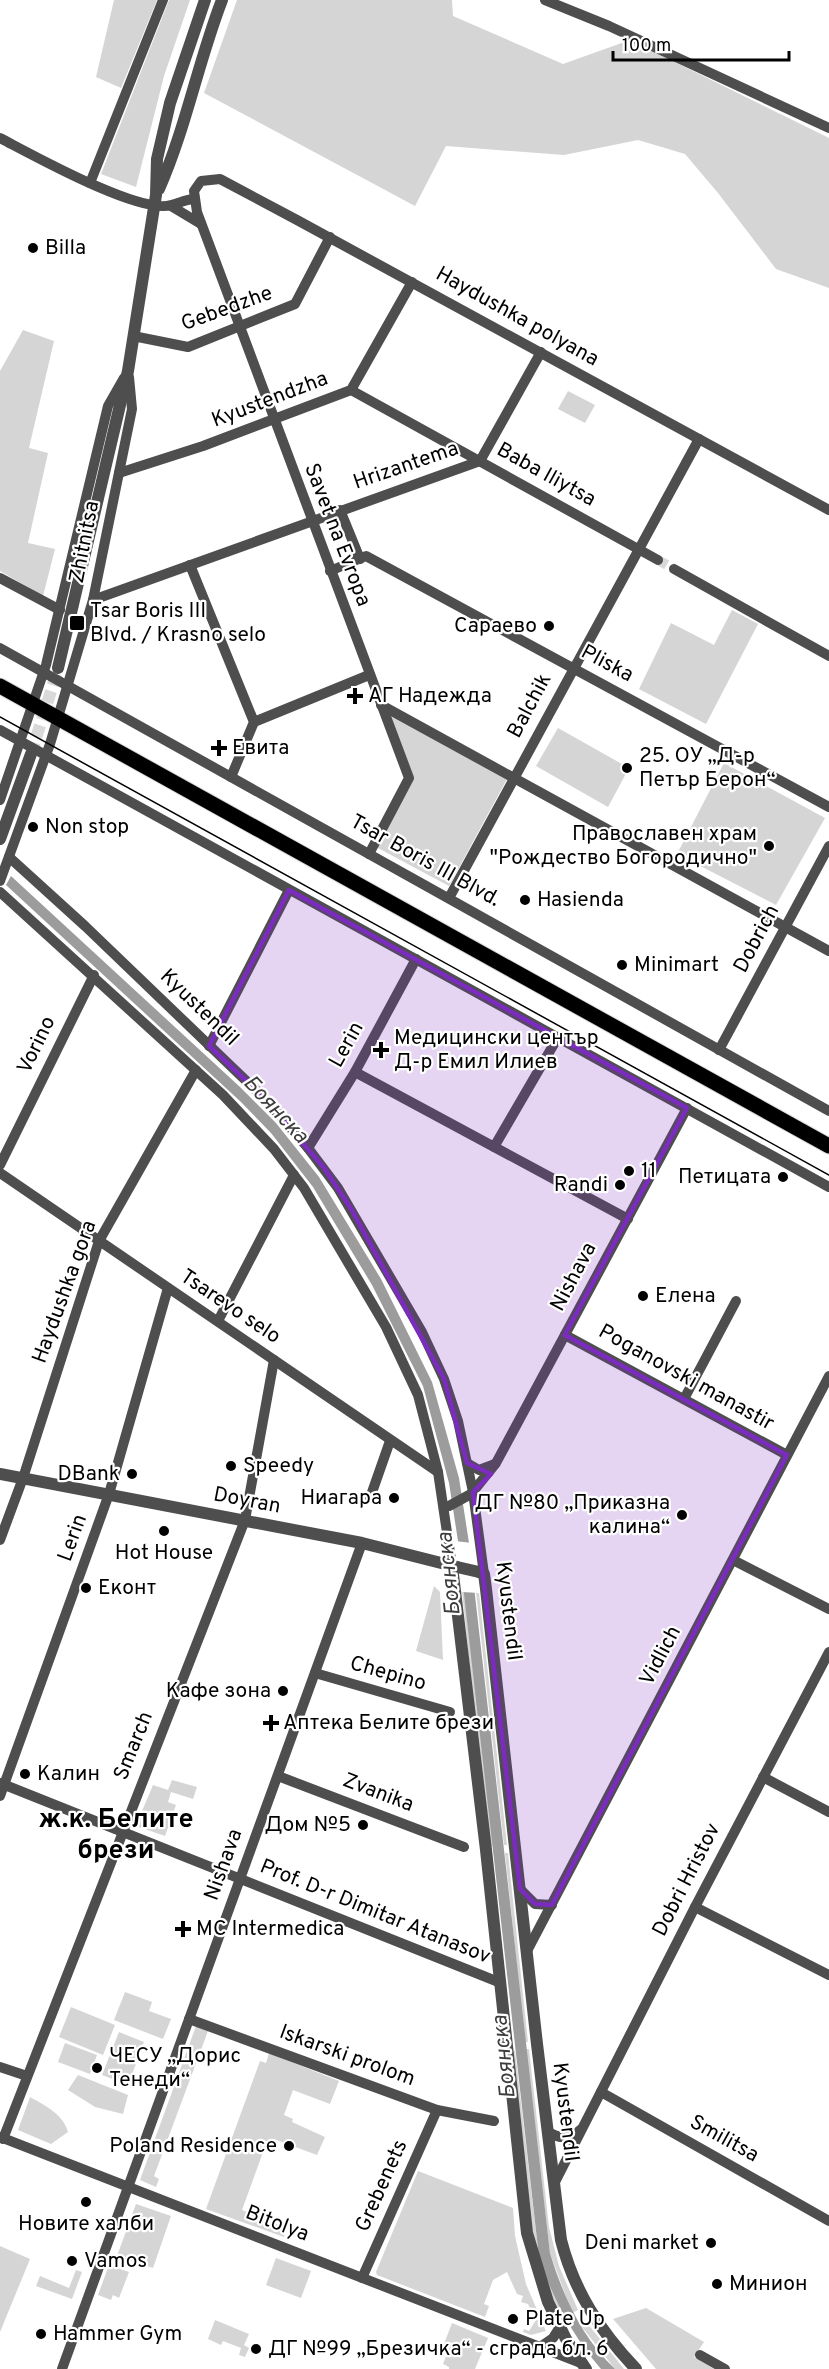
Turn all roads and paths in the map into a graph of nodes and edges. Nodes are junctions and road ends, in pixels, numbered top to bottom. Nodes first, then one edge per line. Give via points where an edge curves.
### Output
1 (163, 0) edge
2 (204, 0) edge
3 (222, 0) edge
4 (545, 0) edge
5 (829, 128) edge
6 (0, 138) edge
7 (90, 183) junction
8 (193, 198) junction
9 (155, 200) junction
10 (171, 206) junction
11 (202, 225) junction
12 (330, 237) junction
13 (412, 282) junction
14 (239, 327) junction
15 (133, 336) junction
16 (541, 352) junction
17 (128, 371) junction
18 (351, 390) junction
19 (273, 419) junction
20 (699, 439) junction
21 (480, 461) junction
22 (119, 473) junction
23 (340, 510) junction
24 (829, 510) edge
25 (311, 521) junction
26 (638, 549) junction
27 (360, 559) junction
28 (658, 560) tunnel mouth
29 (190, 565) junction
30 (674, 569) tunnel mouth
31 (330, 571) junction
32 (0, 578) edge
33 (93, 600) junction
34 (60, 610) junction
35 (0, 648) edge
36 (829, 656) edge
37 (58, 668) tunnel mouth
38 (572, 668) junction
39 (43, 673) junction
40 (369, 675) junction
41 (0, 686) edge
42 (67, 687) junction
43 (33, 704) junction
44 (381, 705) junction
45 (57, 717) junction
46 (254, 722) junction
47 (0, 729) edge
48 (21, 741) junction
49 (31, 754) tunnel mouth
50 (46, 754) junction
51 (231, 777) junction
52 (513, 778) junction
53 (0, 800) edge
54 (829, 807) edge
55 (0, 839) edge
56 (829, 846) edge
57 (369, 854) junction
58 (9, 857) junction
59 (0, 881) edge
60 (289, 890) junction
61 (0, 892) edge
62 (449, 898) junction
63 (784, 927) junction
64 (829, 951) edge
65 (416, 959) junction
66 (94, 975) junction
67 (558, 1037) junction
68 (209, 1046) junction
69 (719, 1050) junction
70 (196, 1070) junction
71 (355, 1072) junction
72 (687, 1108) junction
73 (829, 1111) edge
74 (829, 1146) edge
75 (494, 1147) junction
76 (308, 1148) junction
77 (0, 1165) edge
78 (0, 1173) edge
79 (294, 1175) junction
80 (829, 1187) edge
81 (627, 1219) junction
82 (99, 1241) junction
83 (168, 1288) junction
84 (736, 1301) dead end
85 (218, 1320) junction
86 (565, 1335) junction
87 (274, 1360) junction
88 (829, 1376) edge
89 (684, 1399) junction
90 (390, 1441) junction
91 (787, 1455) junction
92 (467, 1463) junction
93 (496, 1463) junction
94 (438, 1472) junction
95 (0, 1474) edge
96 (23, 1478) junction
97 (472, 1493) junction
98 (109, 1494) junction
99 (370, 1498) dead end
100 (446, 1507) junction
101 (245, 1520) junction
102 (0, 1540) edge
103 (362, 1543) junction
104 (733, 1560) junction
105 (454, 1566) junction
106 (482, 1573) junction
107 (829, 1609) edge
108 (829, 1652) edge
109 (315, 1673) junction
110 (450, 1712) dead end
111 (278, 1776) junction
112 (763, 1778) junction
113 (2, 1783) edge
114 (0, 1796) edge
115 (829, 1812) edge
116 (122, 1831) junction
117 (464, 1847) dead end
118 (240, 1879) junction
119 (520, 1889) junction
120 (552, 1905) junction
121 (695, 1907) junction
122 (526, 1953) junction
123 (829, 1975) edge
124 (501, 1983) junction
125 (189, 2019) junction
126 (0, 2067) edge
127 (27, 2076) junction
128 (601, 2092) junction
129 (437, 2109) junction
130 (494, 2121) dead end
131 (583, 2128) junction
132 (547, 2132) junction
133 (1, 2138) edge
134 (554, 2184) junction
135 (128, 2187) junction
136 (829, 2221) edge
137 (362, 2278) junction
138 (560, 2327) junction
139 (540, 2347) junction
140 (700, 2355) dead end
141 (584, 2366) edge
142 (62, 2369) edge
143 (636, 2369) edge
144 (725, 2369) edge

1 - 7 street
2 - 9 street, Zhitnitsa via 170,103 157,159
3 - 9 street, Zhitnitsa via 192,87 176,149
4 - 5 street
6 - 7 street, Haydushka polyana
7 - 9 street, Haydushka polyana via 139,202
8 - 10 street, Haydushka polyana
8 - 11 street
8 - 12 street, Haydushka polyana via 201,181 220,179
9 - 10 street, Haydushka polyana
9 - 15 street, Zhitnitsa
10 - 11 street, Haydushka polyana
11 - 14 street, Savet na Evropa
12 - 13 street, Haydushka polyana
12 - 14 street, Gebedzhe via 295,304
13 - 16 street, Haydushka polyana
13 - 18 street, Kyustendzha
14 - 15 street, Gebedzhe via 183,348
14 - 19 street, Savet na Evropa
15 - 17 street, Zhitnitsa
16 - 20 street, Haydushka polyana
16 - 21 street, Hrizantema
17 - 22 street, Zhitnitsa via 132,409
17 - 34 street, Zhitnitsa via 108,406
17 - 37 street, Zhitnitsa
18 - 19 street, Kyustendzha
18 - 21 street, Baba Iliytsa
19 - 22 street, Kyustendzha
19 - 25 street, Savet na Evropa
20 - 24 street, Haydushka polyana
20 - 26 street, Balchik
21 - 23 street, Hrizantema
21 - 26 street, Baba Iliytsa
22 - 33 street, Zhitnitsa
23 - 25 street, Hrizantema
23 - 27 street
25 - 29 street, Hrizantema
25 - 31 street, Savet na Evropa
26 - 28 street, Baba Iliytsa
26 - 38 street, Balchik
27 - 31 street
27 - 38 street, Pliska via 366,556
29 - 33 street, Hrizantema
29 - 46 street
30 - 36 street
31 - 40 street, Savet na Evropa
32 - 34 street
33 - 42 street, Zhitnitsa
34 - 39 street, Zhitnitsa
35 - 39 street, Tsar Boris III Blvd.
38 - 52 street, Balchik
38 - 54 street, Pliska
39 - 42 street, Tsar Boris III Blvd.
39 - 43 street, Zhitnitsa
40 - 44 street, Savet na Evropa
40 - 46 street
41 - 43 main road
42 - 45 street, Zhitnitsa
42 - 51 street, Tsar Boris III Blvd.
43 - 45 main road
43 - 48 street, Zhitnitsa
44 - 52 street
44 - 57 street, Savet na Evropa via 409,778
45 - 50 street, Zhitnitsa
45 - 74 main road
46 - 51 street
47 - 48 street
48 - 50 street
48 - 53 street, Zhitnitsa
49 - 55 street
50 - 58 street, Zhitnitsa
50 - 60 street
51 - 57 street, Tsar Boris III Blvd.
52 - 62 street, Balchik
52 - 63 street
56 - 63 street, Dobrich
57 - 62 street, Tsar Boris III Blvd.
58 - 59 street, Zhitnitsa
58 - 68 street, Kyustendil
60 - 65 street
60 - 68 street
61 - 66 street
62 - 69 street, Tsar Boris III Blvd.
63 - 64 street
63 - 69 street, Dobrich
65 - 67 street
65 - 71 street, Lerin
66 - 70 street
66 - 77 street, Vorino
67 - 72 street
67 - 75 street
68 - 76 street, Kyustendil via 262,1096
69 - 73 street, Tsar Boris III Blvd.
70 - 79 street via 249,1120
70 - 82 street, Haydushka gora
71 - 75 street
71 - 76 street, Lerin
72 - 80 street
72 - 81 street, Nishava
75 - 81 street
76 - 92 street, Kyustendil via 347,1202 422,1332 452,1400
78 - 82 street, Tsarevo selo
79 - 85 street
79 - 94 street via 361,1282 404,1363 424,1414
81 - 86 street, Nishava
82 - 83 street, Tsarevo selo
82 - 96 street, Haydushka gora
83 - 85 street, Tsarevo selo
83 - 98 street, Lerin
84 - 89 street
85 - 87 street, Tsarevo selo
86 - 89 street, Poganovski manastir
86 - 93 street, Nishava
87 - 90 street, Tsarevo selo
87 - 101 street, Smarch
88 - 91 street, Vidlich
89 - 91 street, Poganovski manastir
90 - 94 street, Tsarevo selo
90 - 99 street
91 - 104 street, Vidlich
92 - 93 street via 479,1470
92 - 97 street, Kyustendil
93 - 97 street, Nishava
94 - 100 street
95 - 96 street, Doyran
96 - 98 street, Doyran
96 - 102 street, Haydushka gora
97 - 100 street, Nishava, bridge
97 - 106 street, Kyustendil
98 - 101 street, Doyran
98 - 113 street, Lerin
100 - 105 street
101 - 103 street, Doyran
101 - 116 street, Smarch
103 - 105 street, Doyran
103 - 109 street, Nishava
104 - 107 street
104 - 120 street, Vidlich
105 - 106 street, Doyran, bridge
105 - 124 street
106 - 119 street, Kyustendil
108 - 112 street, Dobri Hristov
109 - 110 street, Chepino
109 - 111 street, Nishava
111 - 117 street, Zvanika
111 - 118 street, Nishava
112 - 115 street
112 - 121 street, Dobri Hristov
113 - 114 street, Lerin
113 - 116 street, Prof. D-r Dimitar Atanasov
116 - 118 street, Prof. D-r Dimitar Atanasov
116 - 127 street, Smarch
118 - 124 street, Prof. D-r Dimitar Atanasov
118 - 125 street, Nishava
119 - 120 street via 535,1904
119 - 122 street, Kyustendil
120 - 122 street, Vidlich
121 - 123 street
121 - 128 street, Dobri Hristov
122 - 132 street, Kyustendil
124 - 138 street via 527,2233 540,2282
125 - 129 street, Iskarski prolom
125 - 135 street, Nishava
126 - 127 street
127 - 133 street, Smarch
128 - 131 street, Dobri Hristov
128 - 136 street, Smilitsa
129 - 130 street, Iskarski prolom
129 - 137 street, Grebenets
131 - 132 street via 562,2138
131 - 134 street, Dobri Hristov
132 - 134 street, Kyustendil
133 - 135 street, Bitolya
134 - 143 street, Kyustendil via 561,2240 576,2284 603,2331
135 - 137 street, Bitolya
135 - 142 street, Nishava
137 - 139 street, Bitolya
138 - 139 street
138 - 141 street
139 - 141 street, Bitolya
140 - 144 street

